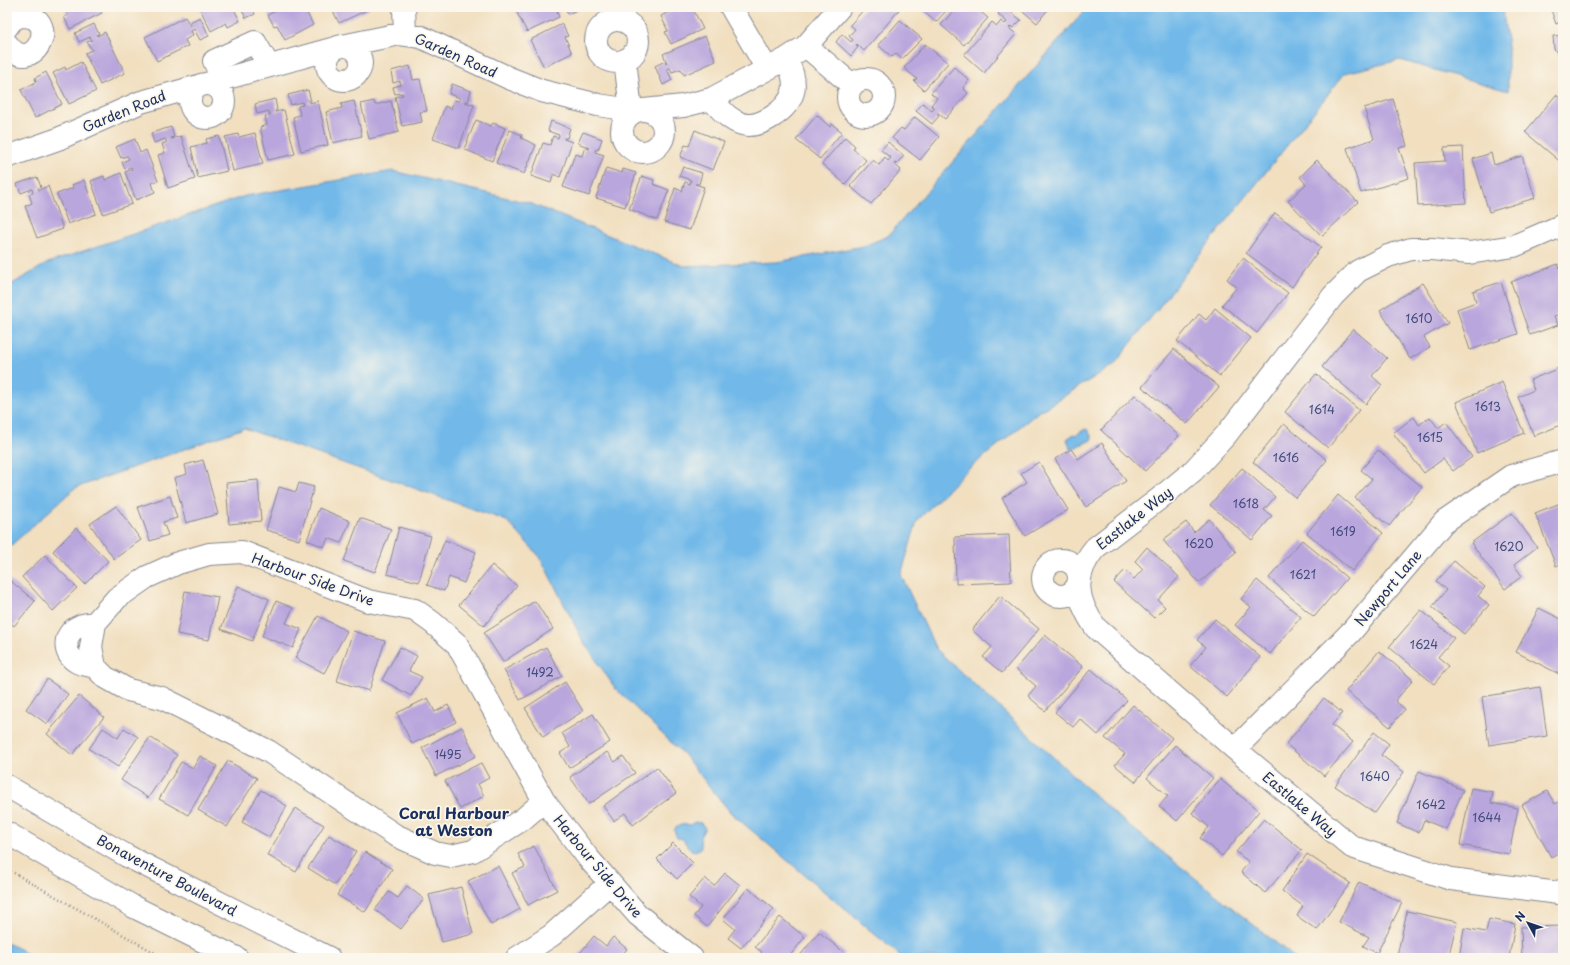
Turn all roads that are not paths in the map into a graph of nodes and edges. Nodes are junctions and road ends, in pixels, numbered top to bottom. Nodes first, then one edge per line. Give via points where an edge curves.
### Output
1 (404, 7) edge
2 (731, 7) edge
3 (840, 7) edge
4 (7, 27) edge
5 (405, 34) junction
6 (7, 44) edge
7 (806, 46) junction
8 (625, 60) dead end
9 (776, 64) junction
10 (852, 85) dead end
11 (710, 99) junction
12 (638, 110) junction
13 (7, 158) edge
14 (1563, 225) edge
15 (1563, 461) edge
16 (1235, 749) junction
17 (7, 786) edge
18 (544, 801) junction
19 (7, 833) edge
20 (610, 883) junction
21 (1563, 890) edge
22 (552, 934) junction
23 (237, 958) edge
24 (329, 958) edge
25 (517, 958) edge
26 (531, 958) edge
27 (692, 958) edge

1 - 5 street
2 - 9 street
3 - 7 street, Garden Road
4 - 6 street via 13,20 25,16 37,21 43,33 40,46 29,54 16,53
5 - 12 street, Garden Road via 421,37 542,91 598,105
5 - 13 street, Garden Road via 342,46 141,102 58,139
7 - 9 street, Garden Road
7 - 10 street
8 - 12 street
9 - 11 street, Garden Road
9 - 11 street via 793,78 793,93 782,108 765,121 750,125 741,124 730,119
11 - 12 street, Garden Road via 683,106
14 - 16 street, Eastlake Way via 1514,246 1469,253 1410,249 1388,256 1358,271 1333,296 1226,435 1193,471 1089,555 1078,584 1086,614 1096,628
15 - 16 street, Newport Lane via 1511,476 1444,522 1351,632
16 - 21 street, Eastlake Way via 1352,847 1452,879 1558,893
17 - 24 street, Bonaventure Boulevard via 127,856
18 - 18 street, Harbour Side Drive via 457,644 415,610 368,601 242,552 210,554 178,563 147,577 117,598 95,623 91,647 95,667 105,677 128,690 162,698 268,751 395,835 435,853 451,856 473,851 523,819
18 - 20 street, Harbour Side Drive
19 - 23 street via 134,907
20 - 22 street
20 - 27 street, Harbour Side Drive via 638,915
22 - 25 street
22 - 26 street

